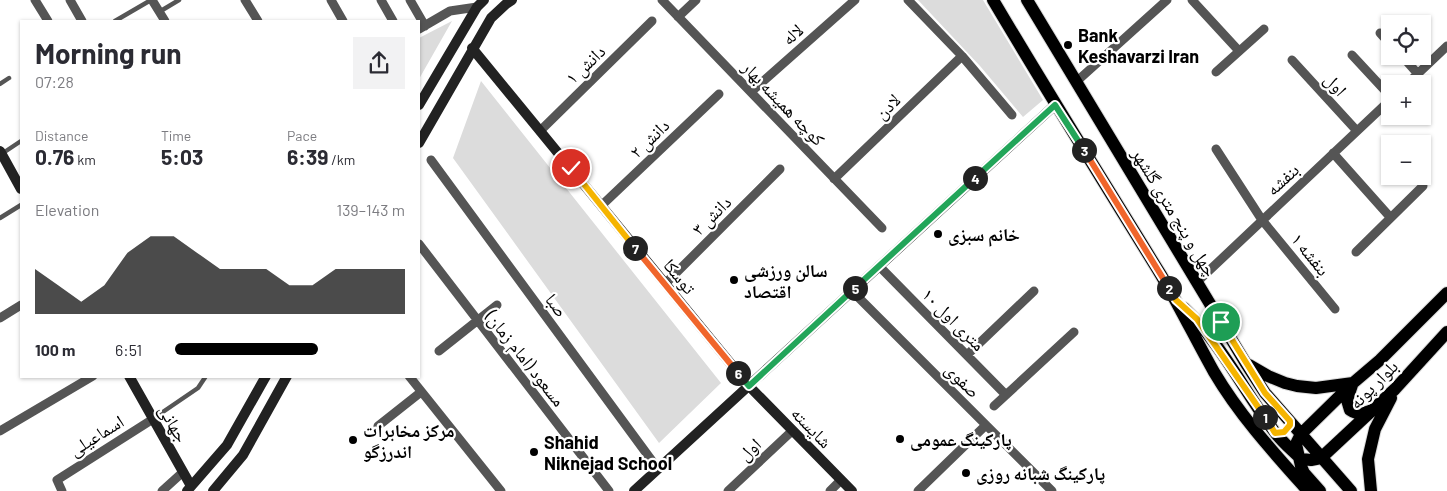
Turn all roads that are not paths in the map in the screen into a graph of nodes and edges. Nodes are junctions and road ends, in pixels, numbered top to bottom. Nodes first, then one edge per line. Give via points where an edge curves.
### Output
1 (35, 0) edge
2 (70, 0) edge
3 (152, 0) edge
4 (178, 0) edge
5 (245, 0) edge
6 (331, 0) edge
7 (381, 0) edge
8 (410, 0) edge
9 (512, 0) edge
10 (662, 0) edge
11 (696, 0) edge
12 (855, 0) edge
13 (908, 0) edge
14 (993, 0) edge
15 (1027, 0) edge
16 (1166, 0) edge
17 (1192, 0) edge
18 (480, 3) edge
19 (159, 12) junction
20 (678, 17) junction
21 (47, 20) edge
22 (81, 20) edge
23 (117, 20) edge
24 (163, 20) edge
25 (257, 20) edge
26 (342, 20) edge
27 (392, 20) edge
28 (419, 20) edge
29 (652, 21) dead end
30 (422, 27) edge
31 (1264, 29) dead end
32 (1447, 46) edge
33 (472, 48) junction
34 (1239, 51) junction
35 (1352, 55) dead end
36 (962, 56) junction
37 (1292, 60) dead end
38 (1410, 65) edge
39 (1216, 72) dead end
40 (1418, 74) joint
41 (9, 78) dead end
42 (1076, 82) junction
43 (0, 84) edge
44 (1381, 86) edge
45 (751, 92) junction
46 (719, 94) dead end
47 (420, 104) edge
48 (1055, 105) junction
49 (1381, 108) edge
50 (1012, 115) dead end
51 (540, 131) junction
52 (1357, 131) junction
53 (420, 141) edge
54 (20, 142) edge
55 (1216, 148) dead end
56 (1, 153) edge
57 (1333, 153) junction
58 (431, 160) dead end
59 (780, 169) dead end
60 (834, 179) junction
61 (1423, 186) dead end
62 (20, 187) edge
63 (20, 206) edge
64 (601, 206) junction
65 (1390, 217) junction
66 (0, 218) edge
67 (1262, 220) junction
68 (882, 228) dead end
69 (420, 245) edge
70 (1356, 252) dead end
71 (879, 266) junction
72 (1197, 282) junction
73 (665, 284) junction
74 (852, 291) junction
75 (1034, 291) dead end
76 (1447, 292) edge
77 (1176, 300) junction
78 (497, 305) dead end
79 (20, 307) edge
80 (1335, 308) dead end
81 (0, 318) edge
82 (477, 322) junction
83 (1074, 332) dead end
84 (1447, 332) edge
85 (439, 351) dead end
86 (967, 355) junction
87 (1245, 362) junction
88 (90, 378) edge
89 (129, 378) edge
90 (205, 378) edge
91 (265, 378) edge
92 (287, 378) edge
93 (410, 378) edge
94 (1353, 383) junction
95 (749, 386) junction
96 (1395, 389) junction
97 (421, 392) junction
98 (1006, 395) junction
99 (994, 406) dead end
100 (1373, 410) junction
101 (153, 419) junction
102 (1290, 421) junction
103 (986, 425) junction
104 (378, 426) dead end
105 (0, 431) edge
106 (792, 431) junction
107 (1275, 433) junction
108 (1301, 434) junction
109 (1321, 458) junction
110 (1300, 459) junction
111 (658, 469) junction
112 (184, 472) junction
113 (1337, 476) junction
114 (841, 480) junction
115 (189, 489) edge
116 (62, 491) edge
117 (162, 491) edge
118 (213, 491) edge
119 (501, 491) edge
120 (609, 491) edge
121 (634, 491) edge
122 (728, 491) edge
123 (830, 491) edge
124 (852, 491) edge
125 (918, 491) edge
126 (1052, 491) edge
127 (1308, 491) edge
128 (1321, 491) edge
129 (1351, 491) edge
130 (1371, 491) edge

1 - 21 street
2 - 22 street
3 - 19 street
3 - 23 lane
4 - 19 lane
5 - 25 street
6 - 26 street
7 - 27 street
8 - 28 street
9 - 33 street via 490,18
10 - 20 street, کوچه همیشه بهار
11 - 20 street
12 - 45 street, لاله
13 - 36 street
14 - 48 main road
15 - 42 main road, چهل و پنج متری گلشهر
16 - 42 street
17 - 34 street
18 - 30 street via 450,12
18 - 47 street
19 - 24 street
20 - 45 street, کوچه همیشه بهار
29 - 51 street, دانش ۱
31 - 34 street
32 - 40 street
33 - 51 street, توسکا
33 - 53 street
34 - 39 street
35 - 44 street
36 - 50 street
36 - 60 street, لادن
37 - 52 street, اول
38 - 40 street
41 - 43 lane
42 - 72 main road, چهل و پنج متری گلشهر
45 - 60 street, کوچه همیشه بهار
46 - 64 street, دانش ۲
48 - 71 street
48 - 77 main road
49 - 52 street, بنفشه
51 - 64 street, توسکا
52 - 57 street, بنفشه
54 - 56 lane
55 - 67 street, بنفشه ۱
56 - 62 street
57 - 65 street
57 - 67 street, بنفشه
58 - 111 street, صبا
59 - 73 street, دانش ۳
60 - 68 street, کوچه همیشه بهار
61 - 65 street
63 - 66 lane
64 - 73 street, توسکا
65 - 70 street
67 - 72 street, بنفشه
67 - 80 street, بنفشه ۱
69 - 82 street, مسعود (امام زمان)
71 - 74 street
71 - 86 street, ۱۰ متری اول
72 - 87 main road, چهل و پنج متری گلشهر
73 - 95 street, توسکا
74 - 95 street
74 - 103 street, صفوی
75 - 86 street
76 - 94 main road, بلوار پونه
77 - 107 main road via 1197,319
77 - 127 main road via 1214,372 1238,409
78 - 82 street
79 - 81 street
82 - 85 street
82 - 120 street, مسعود (امام زمان)
83 - 98 street
84 - 96 main road, بلوار پونه
86 - 98 street, ۱۰ متری اول
87 - 94 main road, بلوار پونه via 1268,376 1297,386 1316,388
87 - 102 main road, چهل و پنج متری گلشهر via 1265,393
88 - 105 street
89 - 101 street, جهانی
90 - 101 lane via 198,388
91 - 115 street via 227,445
92 - 118 street via 243,455
93 - 97 street
94 - 100 main road via 1347,400 1350,410 1363,414
94 - 108 main road, بلوار پونه
95 - 106 street, شایسته
95 - 111 street
96 - 100 main road, بلوار پونه
96 - 130 main road via 1373,436 1368,459
97 - 104 street
97 - 119 street
98 - 99 street
100 - 109 main road, بلوار پونه
101 - 112 street, جهانی
101 - 116 street, اسماعیلی via 57,480
102 - 107 main road via 1284,432
102 - 108 main road, چهل و پنج متری گلشهر
103 - 125 street
103 - 126 street, صفوی
106 - 114 street, شایسته
106 - 122 street, اول
107 - 110 main road
108 - 109 main road, چهل و پنج متری گلشهر
108 - 110 main road via 1296,444
109 - 110 main road
109 - 113 main road, چهل و پنج متری گلشهر
110 - 128 main road via 1304,473
111 - 121 street
112 - 115 street, جهانی
112 - 117 street
113 - 128 main road
113 - 129 main road, چهل و پنج متری گلشهر
114 - 123 street
114 - 124 street, شایسته

